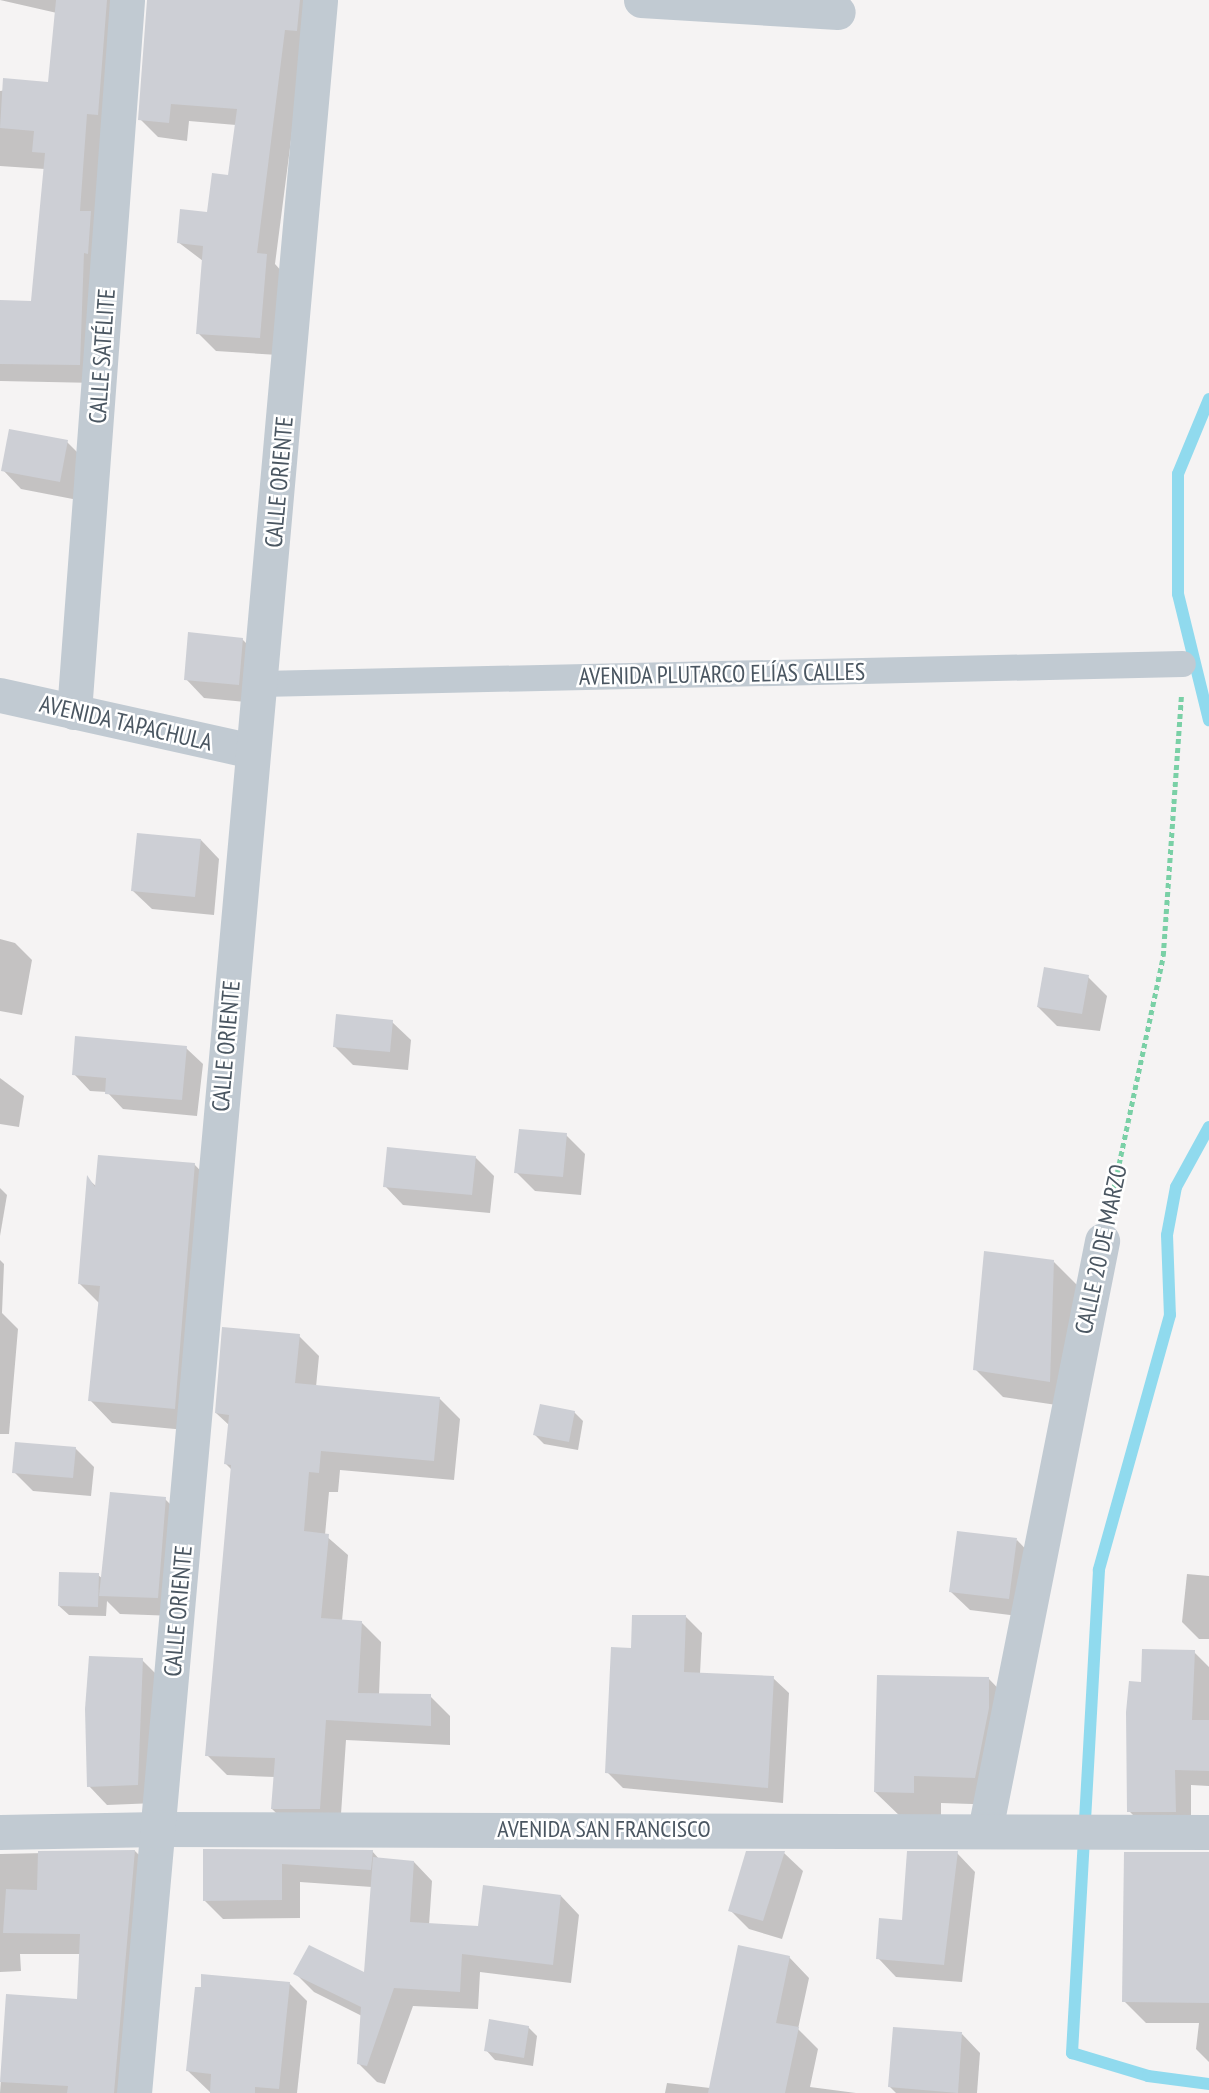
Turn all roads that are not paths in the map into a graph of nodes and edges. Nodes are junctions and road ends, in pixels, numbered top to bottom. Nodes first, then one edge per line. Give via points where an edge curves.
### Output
1 (127, 0) edge
2 (320, 0) edge
3 (641, 0) edge
4 (838, 12) dead end
5 (1183, 664) road end
6 (261, 684) junction
7 (0, 695) edge
8 (74, 712) junction
9 (252, 751) junction
10 (1102, 1241) road end
11 (159, 1829) junction
12 (985, 1830) junction
13 (0, 1832) edge
14 (1209, 1832) edge
15 (134, 2093) edge

1 - 8 street, CALLE SATÉLITE
2 - 6 street, CALLE ORIENTE
3 - 4 street
5 - 6 street, AVENIDA PLUTARCO ELÍAS CALLES
6 - 9 street, CALLE ORIENTE
7 - 8 street, AVENIDA TAPACHULA
8 - 9 street, AVENIDA TAPACHULA
9 - 11 street, CALLE ORIENTE
10 - 12 street, CALLE 20 DE MARZO
11 - 12 street, AVENIDA SAN FRANCISCO
11 - 13 street, AVENIDA SAN FRANCISCO
11 - 15 street, CALLE ORIENTE
12 - 14 street, AVENIDA SAN FRANCISCO

